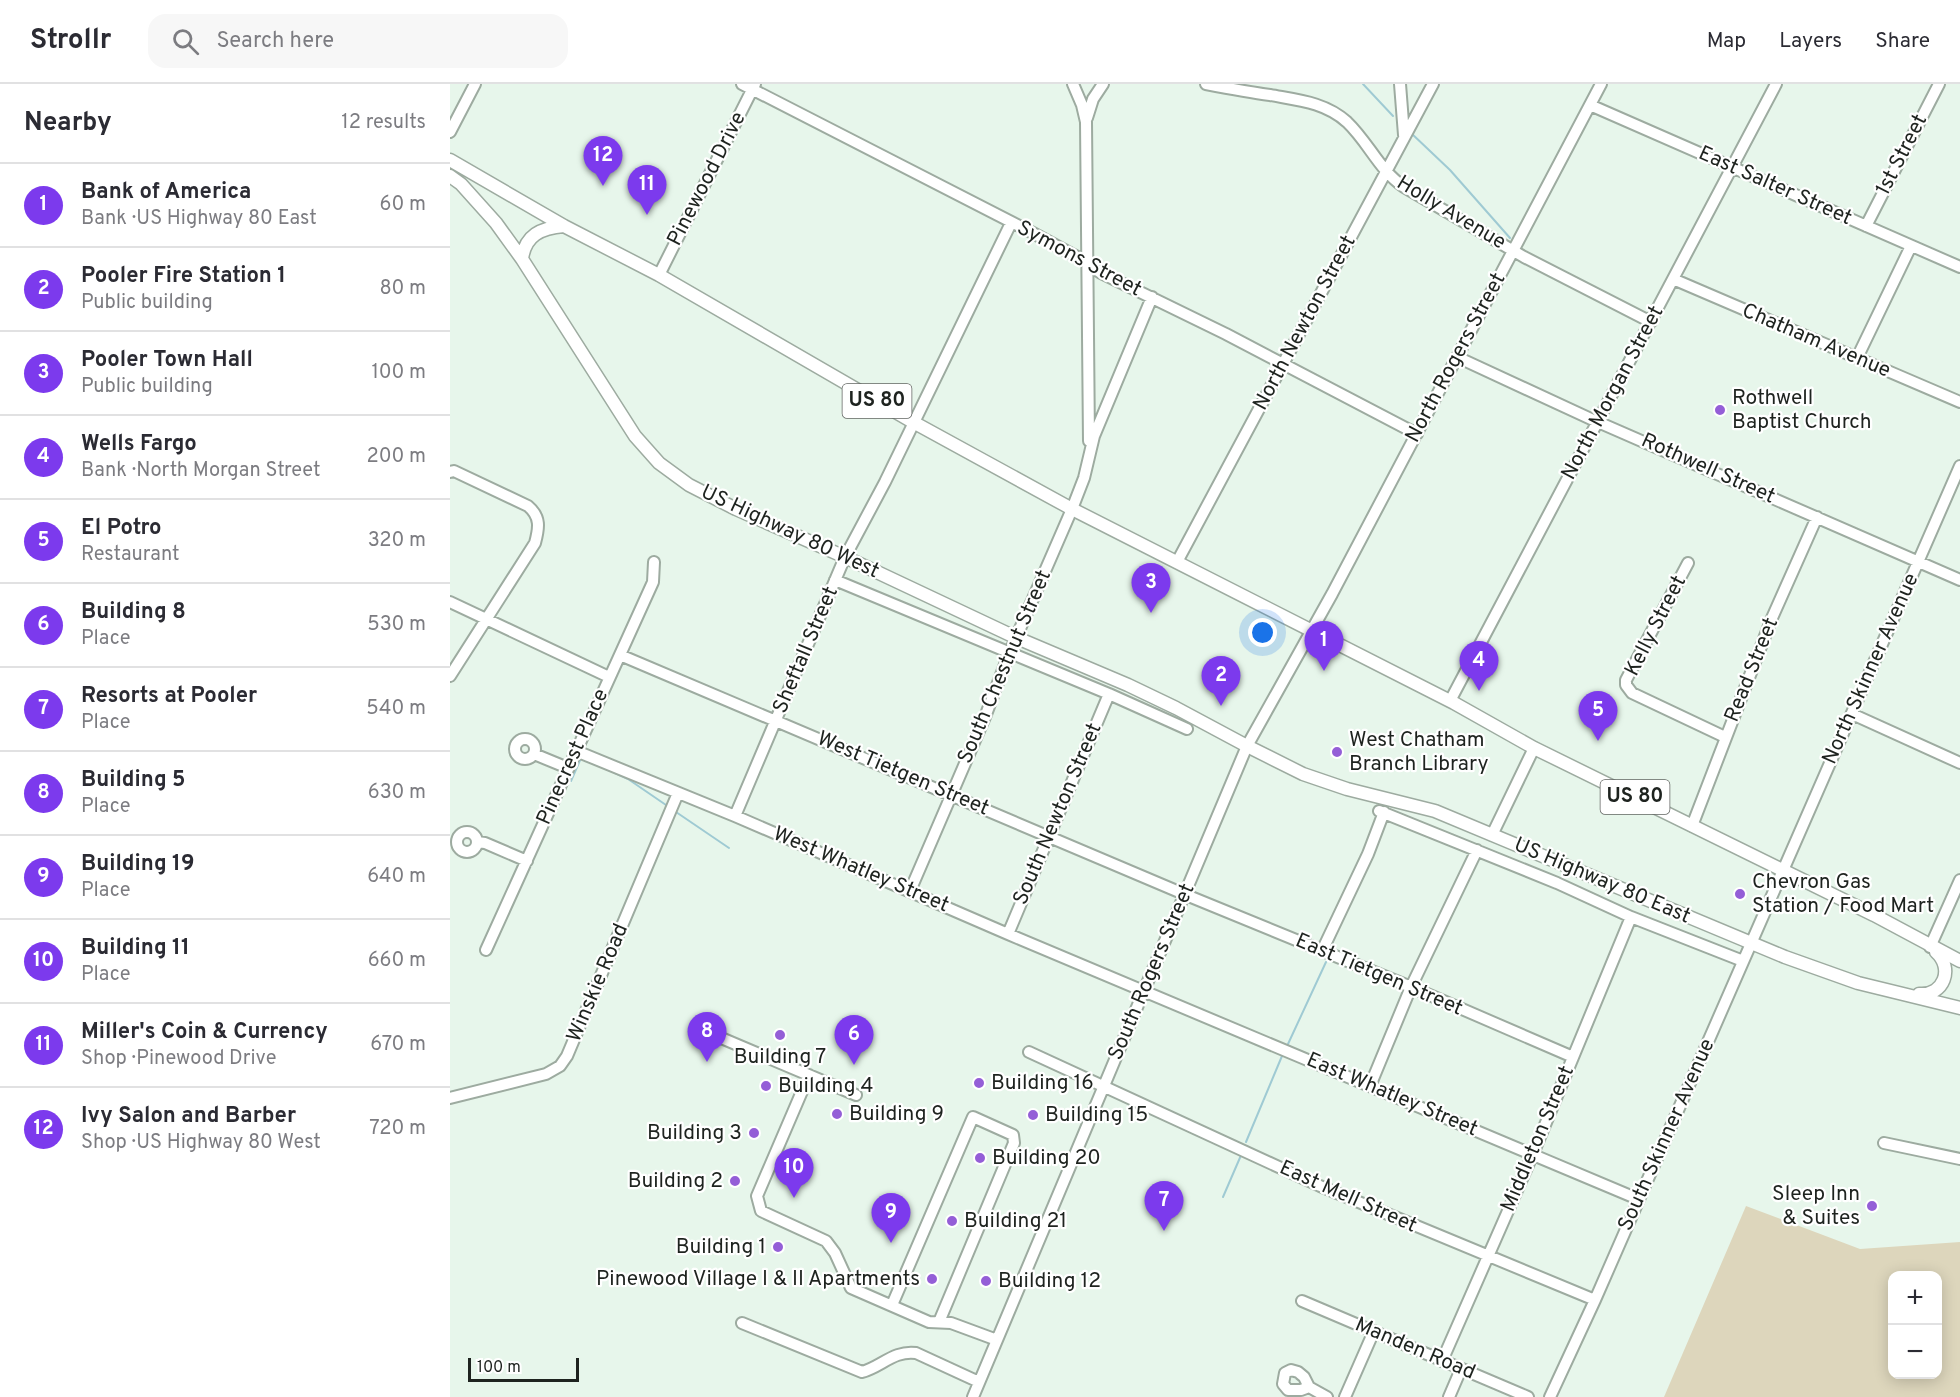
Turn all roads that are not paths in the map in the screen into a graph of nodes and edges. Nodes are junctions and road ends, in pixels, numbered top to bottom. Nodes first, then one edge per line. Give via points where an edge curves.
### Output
1 (475, 84) edge
2 (1073, 84) edge
3 (1094, 84) edge
4 (1104, 84) edge
5 (1206, 84) edge
6 (1400, 84) edge
7 (1433, 84) edge
8 (1601, 84) edge
9 (1776, 84) edge
10 (1939, 84) edge
11 (1218, 85) edge
12 (750, 86) edge
13 (1093, 99) junction
14 (1590, 105) junction
15 (1086, 122) junction
16 (450, 132) edge
17 (1404, 135) junction
18 (450, 160) edge
19 (1731, 168) junction
20 (1385, 172) junction
21 (450, 176) edge
22 (1011, 223) junction
23 (564, 226) junction
24 (1866, 226) junction
25 (1911, 246) junction
26 (1513, 250) junction
27 (522, 259) junction
28 (1086, 264) junction
29 (1960, 267) edge
30 (659, 275) junction
31 (1673, 279) junction
32 (1152, 297) junction
33 (1651, 322) junction
34 (1457, 357) junction
35 (1857, 358) junction
36 (1284, 363) junction
37 (1960, 402) edge
38 (913, 422) junction
39 (1598, 422) junction
40 (1417, 434) junction
41 (1088, 459) junction
42 (1960, 466) edge
43 (450, 471) edge
44 (1072, 509) junction
45 (1816, 517) junction
46 (845, 557) junction
47 (1918, 561) junction
48 (654, 562) dead end
49 (1177, 562) junction
50 (1688, 562) dead end
51 (835, 580) junction
52 (1960, 580) edge
53 (450, 602) edge
54 (486, 619) junction
55 (1311, 631) junction
56 (1017, 638) junction
57 (1009, 654) junction
58 (620, 655) junction
59 (450, 676) edge
60 (609, 677) junction
61 (1109, 694) junction
62 (1450, 702) junction
63 (1852, 714) junction
64 (776, 721) junction
65 (1187, 729) dead end
66 (1725, 737) junction
67 (1246, 746) junction
68 (1534, 748) junction
69 (576, 751) junction
70 (534, 754) dead end
71 (1960, 763) edge
72 (568, 768) junction
73 (678, 793) junction
74 (951, 794) junction
75 (735, 816) junction
76 (1692, 826) junction
77 (1492, 835) junction
78 (1050, 836) junction
79 (477, 842) dead end
80 (1477, 850) junction
81 (526, 861) junction
82 (1783, 872) junction
83 (1960, 880) edge
84 (910, 891) junction
85 (1185, 894) junction
86 (1631, 917) junction
87 (1008, 934) junction
88 (1752, 943) junction
89 (1930, 947) junction
90 (486, 950) dead end
91 (1322, 951) junction
92 (1743, 961) junction
93 (1960, 961) edge
94 (1411, 987) junction
95 (1145, 990) junction
96 (1897, 992) junction
97 (1960, 1008) edge
98 (700, 1029) dead end
99 (1029, 1052) dead end
100 (1573, 1057) junction
101 (809, 1075) junction
102 (1105, 1085) junction
103 (1370, 1086) junction
104 (856, 1095) dead end
105 (450, 1098) edge
106 (1884, 1143) dead end
107 (1533, 1154) junction
108 (1960, 1159) edge
109 (1638, 1200) junction
110 (1488, 1257) junction
111 (1302, 1300) dead end
112 (1595, 1300) junction
113 (892, 1305) junction
114 (939, 1322) junction
115 (742, 1323) dead end
116 (1374, 1330) junction
117 (997, 1340) junction
118 (1442, 1361) junction
119 (1461, 1369) junction
120 (979, 1382) junction
121 (1309, 1387) dead end
122 (973, 1397) edge
123 (1327, 1397) edge
124 (1345, 1397) edge
125 (1449, 1397) edge
126 (1527, 1397) edge
127 (1550, 1397) edge

1 - 16 street
2 - 15 street
3 - 13 street
4 - 13 street
5 - 11 street, Holly Avenue
6 - 17 street
7 - 17 street, North Newton Street
8 - 14 street, North Rogers Street
9 - 19 street, North Morgan Street
10 - 24 street, 1st Street
11 - 20 street, Holly Avenue via 1308,102 1329,110 1357,132
12 - 22 street, Symons Street
12 - 30 street, Pinewood Drive
13 - 15 street
14 - 19 street, East Salter Street
14 - 26 street, North Rogers Street
15 - 28 street
17 - 20 street, North Newton Street
18 - 23 main road, US 80
19 - 24 street, East Salter Street
19 - 31 street, North Morgan Street
20 - 26 street, Holly Avenue
20 - 36 street, North Newton Street
21 - 27 main road, US Highway 80 West via 496,223
22 - 28 street, Symons Street
22 - 38 street, Sheftall Street
23 - 27 main road via 537,232 526,244
23 - 30 main road, US 80
24 - 25 street, East Salter Street
25 - 29 street, East Salter Street
25 - 35 street
26 - 33 street, Holly Avenue
26 - 34 street, North Rogers Street
27 - 46 main road, US Highway 80 West via 635,436 659,462 689,485
28 - 32 street, Symons Street
28 - 41 street
30 - 38 main road, US 80
31 - 33 street, North Morgan Street
31 - 35 street, Chatham Avenue
32 - 36 street, Symons Street
32 - 41 street
33 - 39 street, North Morgan Street
34 - 39 street, Rothwell Street
34 - 40 street, North Rogers Street
35 - 37 street, Chatham Avenue
36 - 40 street, Symons Street
36 - 49 street, North Newton Street
38 - 44 main road, US 80
38 - 46 street, Sheftall Street
39 - 45 street, Rothwell Street
39 - 62 street, North Morgan Street
40 - 55 street, North Rogers Street
41 - 44 street, South Chestnut Street
42 - 47 street, North Skinner Avenue
43 - 54 street via 520,501 537,516 535,543
44 - 49 main road, US 80
44 - 56 street, South Chestnut Street
45 - 47 street, Rothwell Street
45 - 66 street, Read Street
46 - 51 street, Sheftall Street
46 - 56 main road, US Highway 80 West
47 - 52 street, Rothwell Street
47 - 63 street, North Skinner Avenue
48 - 58 street, Pinecrest Place via 653,582
49 - 55 main road, US 80
50 - 66 street, Kelly Street via 1626,686 1632,693
51 - 57 street
51 - 64 street, Sheftall Street
53 - 54 street
54 - 59 street
54 - 60 street
55 - 62 main road, US 80
55 - 67 street, North Rogers Street
56 - 57 street, South Chestnut Street
56 - 67 main road, US Highway 80 West via 1176,708
57 - 61 street
57 - 74 street, South Chestnut Street
58 - 60 street, Pinecrest Place
58 - 64 street, West Tietgen Street
60 - 69 street, Pinecrest Place
61 - 65 street
61 - 78 street, South Newton Street
62 - 68 main road, US 80
63 - 71 street
63 - 82 street, North Skinner Avenue
64 - 74 street, West Tietgen Street
64 - 75 street, Sheftall Street
66 - 76 street, Read Street
67 - 77 main road, US Highway 80 East via 1303,774 1435,812
67 - 85 street, South Rogers Street
68 - 76 main road, US 80
68 - 77 street
69 - 72 street, Pinecrest Place
69 - 73 street, West Whatley Street
70 - 72 street
72 - 81 street, Pinecrest Place
73 - 75 street, West Whatley Street
73 - 105 street, Winskie Road via 560,1066 546,1074
74 - 78 street, West Tietgen Street
74 - 84 street, South Chestnut Street
75 - 84 street, West Whatley Street
76 - 82 main road, US 80
77 - 88 main road, US Highway 80 East
78 - 85 street, West Tietgen Street
78 - 87 street, South Newton Street
79 - 81 street
80 - 86 street
80 - 91 street via 1381,811 1368,854
80 - 94 street
81 - 90 street, Pinecrest Place
82 - 88 street, South Skinner Avenue
82 - 89 main road, US 80 via 1880,918
83 - 89 street
84 - 87 street, West Whatley Street
85 - 91 street, East Tietgen Street
85 - 95 street, South Rogers Street
86 - 92 street
86 - 100 street, Middleton Street
87 - 95 street, West Whatley Street
88 - 92 street, South Skinner Avenue
88 - 96 main road, US Highway 80 East via 1858,983
89 - 93 main road, US 80
89 - 96 main road via 1945,962 1940,987 1926,994
91 - 94 street, East Tietgen Street
92 - 109 street, South Skinner Avenue
94 - 100 street, East Tietgen Street
94 - 103 street
95 - 102 street, South Rogers Street
95 - 103 street, East Whatley Street
96 - 97 main road, US Highway 80 East
98 - 101 street
99 - 102 street, East Mell Street
100 - 107 street, Middleton Street
101 - 104 street
101 - 113 street via 757,1196 758,1205 761,1211 826,1241 851,1288
102 - 110 street, East Mell Street via 1315,1183
102 - 117 street, South Rogers Street
103 - 107 street, East Whatley Street
106 - 108 street
107 - 109 street, East Whatley Street
107 - 110 street, Middleton Street
109 - 112 street, South Skinner Avenue
110 - 112 street, East Mell Street
110 - 118 street, Middleton Street
111 - 116 street, Manden Road
112 - 127 street, South Skinner Avenue
113 - 114 street via 930,1322
113 - 114 street via 973,1117 1013,1135 1014,1143
114 - 117 street via 972,1329
115 - 120 street via 862,1372 906,1352
116 - 118 street, Manden Road
116 - 124 street
117 - 120 street, South Rogers Street
118 - 119 street, Manden Road
119 - 125 street
119 - 126 street, Manden Road
120 - 122 street, South Rogers Street
121 - 123 street

